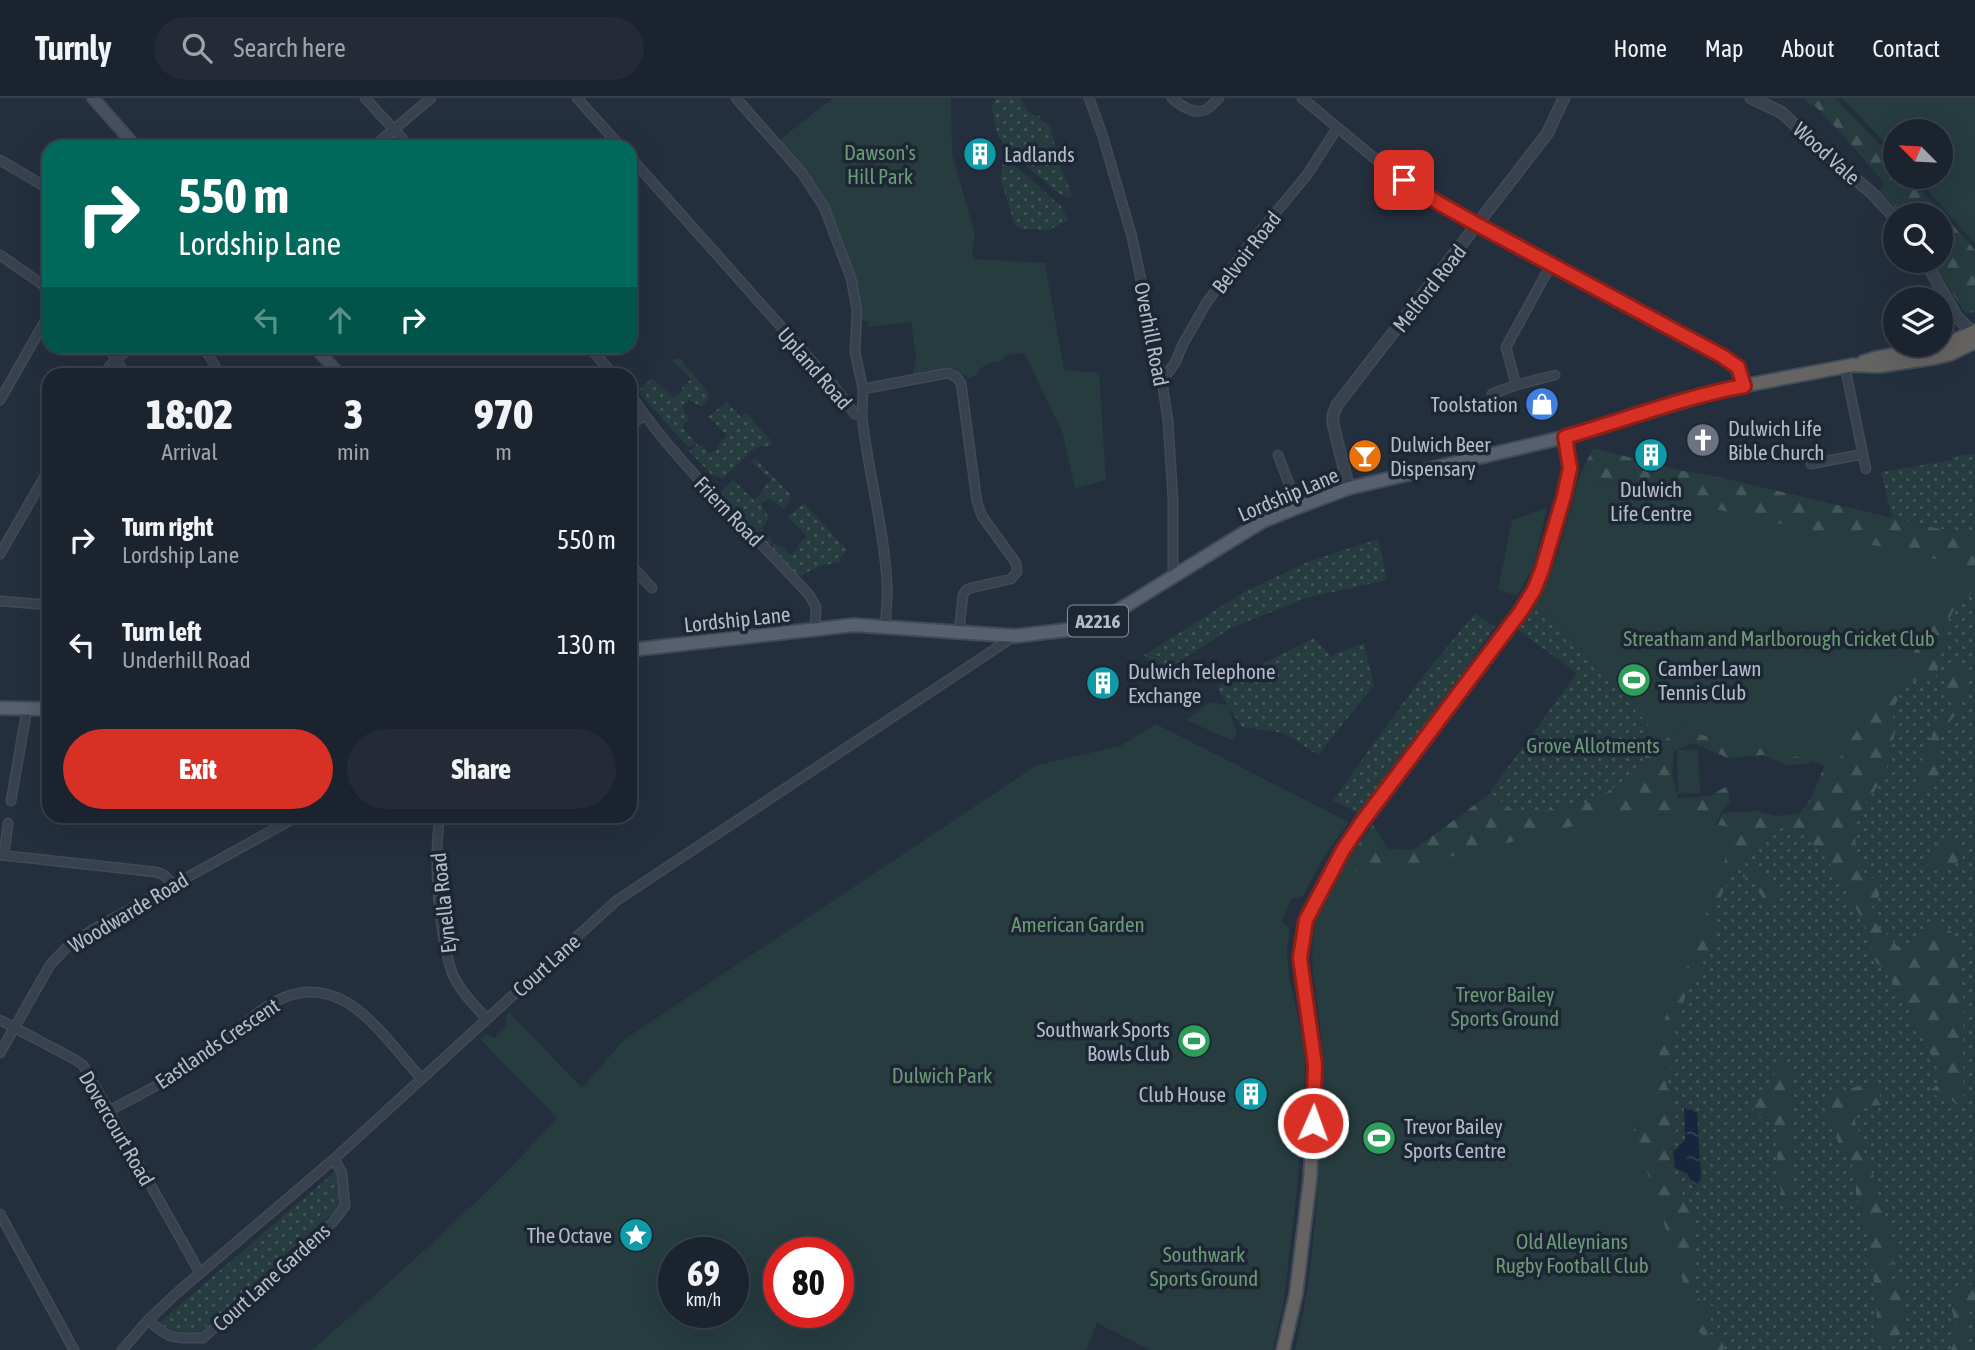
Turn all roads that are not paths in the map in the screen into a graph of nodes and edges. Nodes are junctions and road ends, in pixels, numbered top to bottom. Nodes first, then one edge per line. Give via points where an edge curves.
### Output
1 (93, 98) edge
2 (365, 98) edge
3 (431, 98) edge
4 (578, 98) edge
5 (736, 98) edge
6 (1089, 98) edge
7 (1172, 98) edge
8 (1219, 98) edge
9 (1302, 98) edge
10 (1564, 98) edge
11 (1751, 98) edge
12 (1337, 128) junction
13 (396, 130) junction
14 (130, 140) edge
15 (382, 140) edge
16 (404, 140) edge
17 (615, 140) edge
18 (0, 160) edge
19 (637, 164) edge
20 (42, 185) edge
21 (1883, 205) edge
22 (1478, 225) junction
23 (0, 254) edge
24 (1552, 263) junction
25 (1933, 273) edge
26 (42, 284) edge
27 (42, 326) edge
28 (1971, 338) edge
29 (112, 354) edge
30 (123, 354) edge
31 (321, 354) edge
32 (595, 354) edge
33 (116, 359) junction
34 (1849, 366) junction
35 (108, 368) edge
36 (121, 368) edge
37 (334, 368) edge
38 (608, 368) edge
39 (1555, 375) dead end
40 (1162, 381) junction
41 (1516, 385) junction
42 (1744, 386) junction
43 (863, 389) junction
44 (1492, 394) dead end
45 (0, 400) edge
46 (637, 405) edge
47 (643, 415) junction
48 (862, 416) junction
49 (637, 420) edge
50 (1565, 437) junction
51 (1863, 454) junction
52 (1278, 455) dead end
53 (1811, 464) dead end
54 (1866, 469) dead end
55 (42, 480) edge
56 (1349, 488) junction
57 (1298, 507) junction
58 (0, 554) edge
59 (637, 572) edge
60 (1173, 577) junction
61 (652, 588) dead end
62 (0, 601) edge
63 (42, 604) edge
64 (885, 627) junction
65 (816, 630) junction
66 (959, 631) junction
67 (1015, 636) junction
68 (637, 649) edge
69 (0, 708) edge
70 (27, 709) junction
71 (42, 709) edge
72 (11, 801) dead end
73 (8, 822) dead end
74 (285, 823) edge
75 (439, 823) edge
76 (2, 855) edge
77 (173, 884) junction
78 (487, 1019) junction
79 (0, 1020) edge
80 (14, 1027) junction
81 (0, 1053) edge
82 (421, 1079) junction
83 (109, 1111) junction
84 (334, 1159) junction
85 (0, 1214) edge
86 (200, 1273) junction
87 (148, 1320) junction
88 (74, 1350) edge
89 (122, 1350) edge
90 (1283, 1350) edge

1 - 14 main road
2 - 13 street
3 - 13 street
4 - 17 street
5 - 43 street via 802,173 824,207 851,278 857,310 855,352
6 - 40 street, Overhill Road via 1132,237
7 - 8 street via 1194,111 1205,110
9 - 12 street
10 - 22 street, Melford Road via 1547,134
11 - 21 street, Wood Vale via 1780,112
12 - 22 street via 1385,167
12 - 40 street, Belvoir Road via 1307,175 1207,302
13 - 15 street
13 - 16 street
18 - 20 street
19 - 48 street, Upland Road via 855,414
22 - 24 street
22 - 56 street, Melford Road via 1337,405 1333,424
23 - 26 street
24 - 41 street via 1506,347
24 - 42 street via 1722,356 1738,367
25 - 28 street via 1956,323
27 - 45 street
28 - 34 highway, Lordship Lane
29 - 33 street
30 - 33 street
31 - 37 main road
32 - 38 street
33 - 35 street
33 - 36 street
34 - 42 highway, Lordship Lane
34 - 51 street
39 - 41 street
40 - 60 street, Overhill Road via 1173,500
41 - 44 street
42 - 50 highway, Lordship Lane
43 - 48 street
43 - 66 street via 948,373 961,383 977,502 1016,563 1017,572 1011,579 966,590
46 - 47 street, Friern Road
47 - 49 street
47 - 65 street, Friern Road via 710,493 810,596 816,607
48 - 64 street, Upland Road via 888,584
50 - 56 main road, Lordship Lane / A2216
50 - 90 highway via 1569,475 1534,590 1362,822 1306,920 1300,958 1315,1065 1310,1180 1296,1294
51 - 53 street
51 - 54 street
52 - 57 street
55 - 58 street
56 - 57 main road, Lordship Lane / A2216
57 - 60 main road, Lordship Lane / A2216 via 1263,521
59 - 61 street
60 - 67 main road, Lordship Lane / A2216 via 1102,620 1075,629
62 - 63 street
64 - 65 main road, Lordship Lane / A2216
64 - 66 main road, Lordship Lane / A2216
65 - 68 main road, Lordship Lane / A2216
66 - 67 main road, Lordship Lane / A2216
67 - 78 street, Court Lane via 616,901
69 - 70 main road
70 - 71 main road
70 - 72 street
73 - 76 street
74 - 77 street, Woodwarde Road
75 - 78 street, Eynella Road via 438,900 447,955 460,988
76 - 77 street via 156,872
77 - 80 street, Woodwarde Road via 92,930 60,954 45,971
78 - 82 street, Court Lane
79 - 80 street, Dovercourt Road
80 - 81 street, Woodwarde Road
80 - 83 street, Dovercourt Road via 79,1062
82 - 83 street, Eastlands Crescent via 352,1005 329,994 306,991 274,1002 197,1062
82 - 84 street, Court Lane
83 - 86 street, Dovercourt Road
84 - 86 street, Court Lane
84 - 87 street, Court Lane Gardens via 343,1177 345,1206 333,1222 203,1338 173,1338
85 - 88 street
86 - 87 street, Court Lane
87 - 89 street, Court Lane

